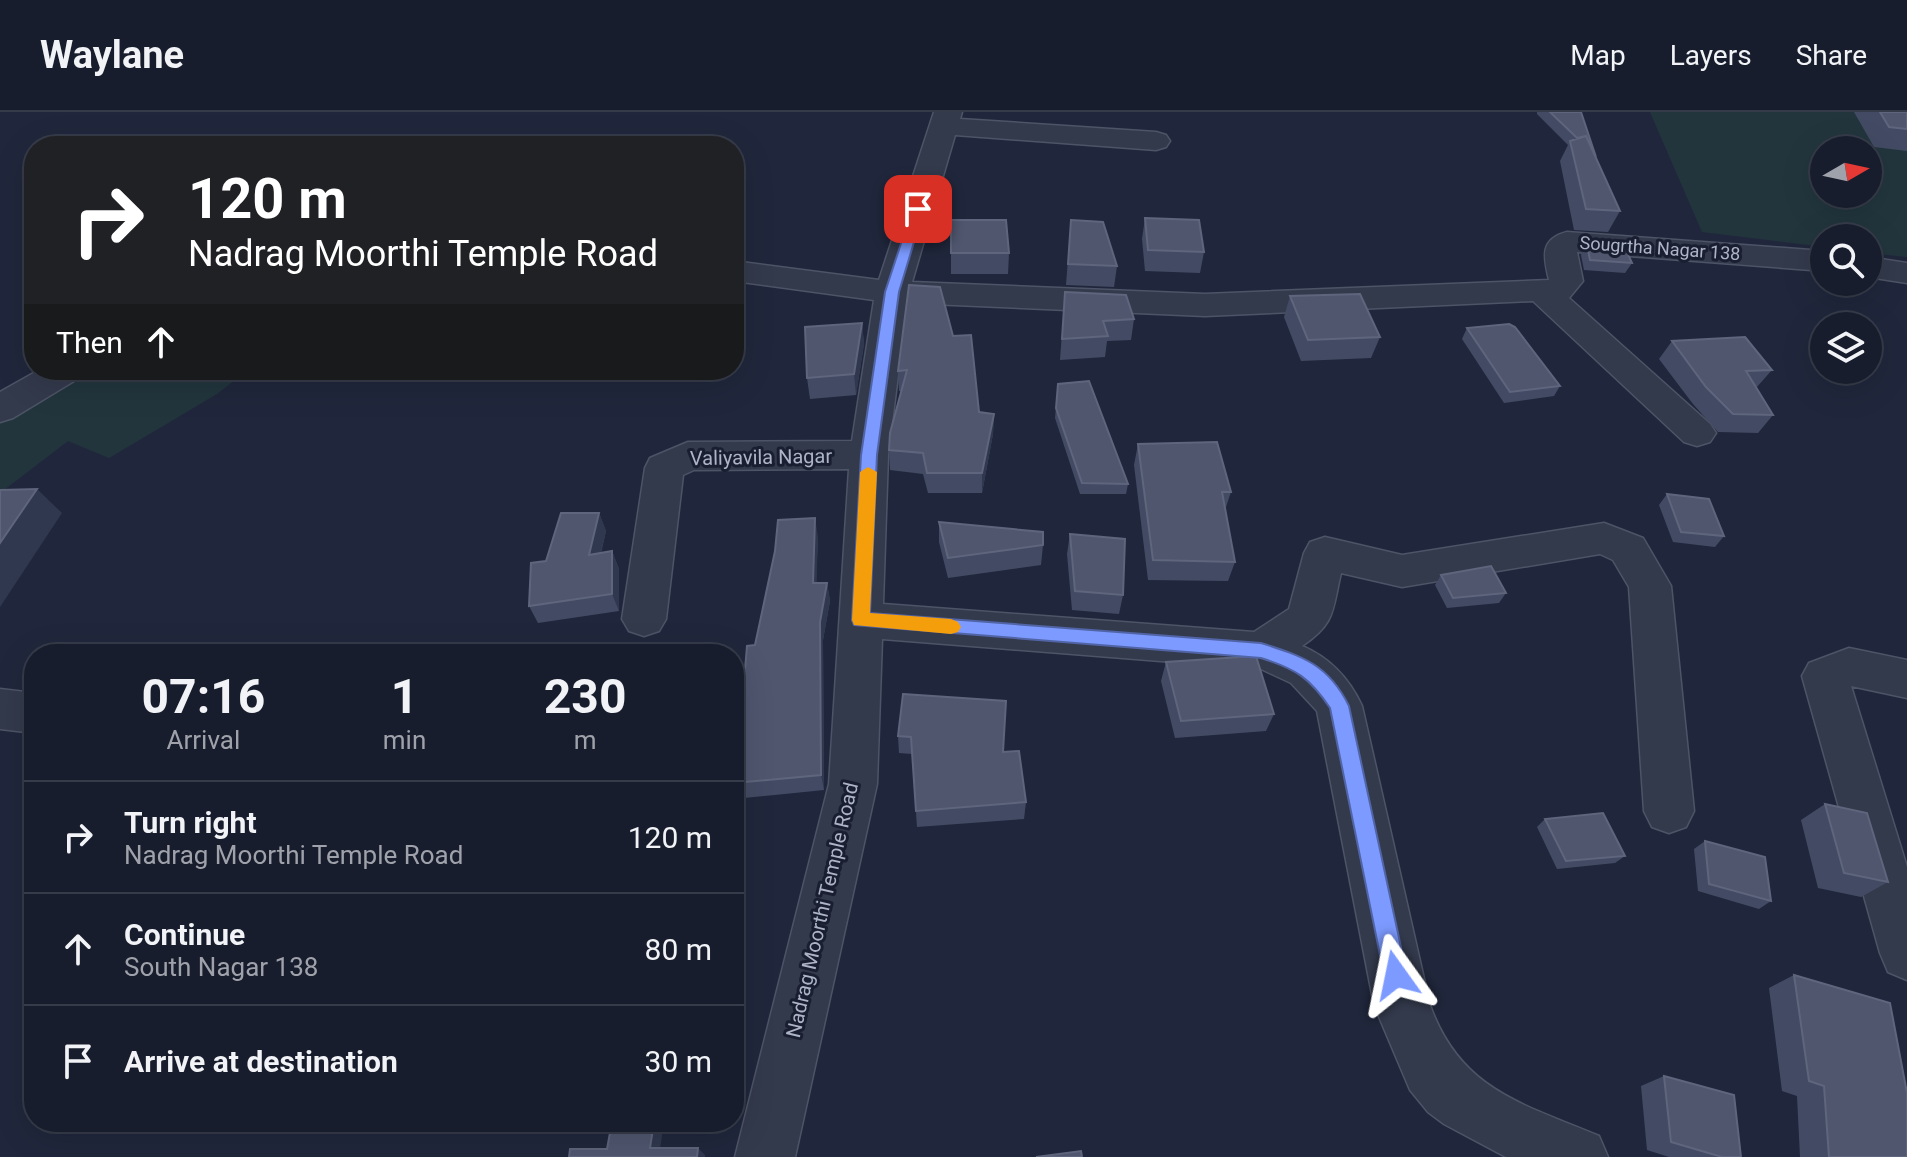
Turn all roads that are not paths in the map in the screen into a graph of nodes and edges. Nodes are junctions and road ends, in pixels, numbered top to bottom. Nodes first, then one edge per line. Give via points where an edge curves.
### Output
1 (945, 119) edge
2 (1156, 141) dead end
3 (1810, 260) edge
4 (1882, 269) edge
5 (744, 272) edge
6 (1907, 273) edge
7 (1542, 291) junction
8 (892, 292) junction
9 (49, 380) edge
10 (0, 409) edge
11 (1697, 433) dead end
12 (869, 455) junction
13 (644, 619) dead end
14 (861, 620) junction
15 (1261, 651) junction
16 (1907, 679) edge
17 (0, 709) edge
18 (24, 712) edge
19 (1669, 811) dead end
20 (1907, 953) edge
21 (765, 1157) edge
22 (1578, 1157) edge

1 - 2 street
1 - 8 street, Nadrag Moorthi Temple Road
3 - 7 street, Sougrtha Nagar 138 via 1567,242 1561,245 1560,260 1566,281 1559,290
4 - 6 street
5 - 8 street
7 - 8 street via 1205,305
7 - 11 street
8 - 12 street, Nadrag Moorthi Temple Road
9 - 10 street
12 - 13 street, Valiyavila Nagar via 688,456 664,468
12 - 14 street, Nadrag Moorthi Temple Road
14 - 15 street
14 - 21 street, Nadrag Moorthi Temple Road via 853,784
15 - 19 street via 1308,619 1325,553 1402,571 1604,538 1628,549 1650,586
15 - 22 street via 1295,661 1321,679 1339,706 1402,1005 1416,1047 1437,1080 1475,1110
16 - 20 street via 1849,667 1825,676
17 - 18 street

